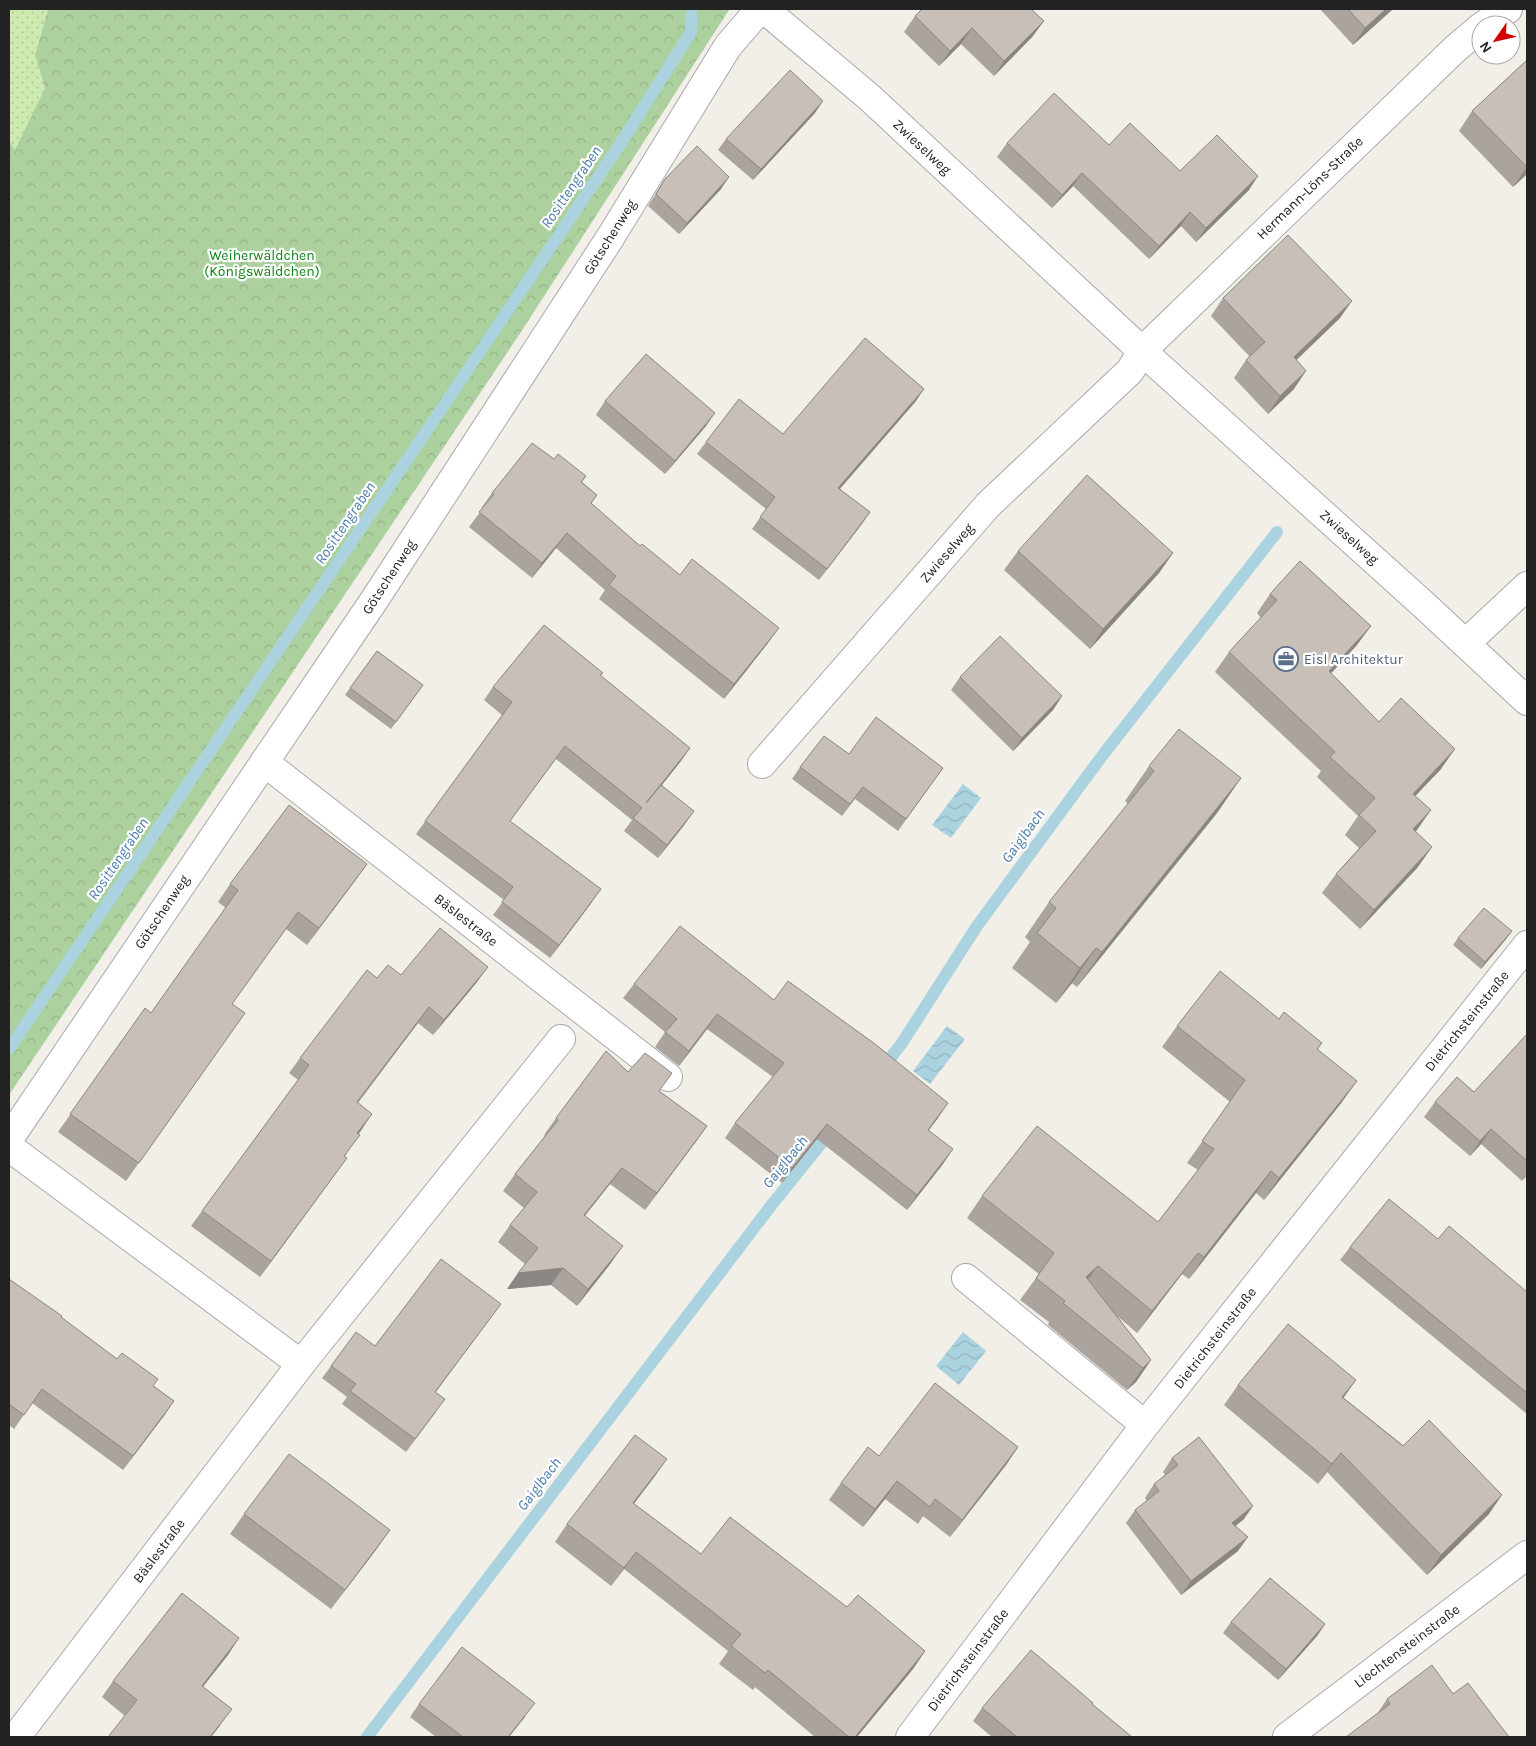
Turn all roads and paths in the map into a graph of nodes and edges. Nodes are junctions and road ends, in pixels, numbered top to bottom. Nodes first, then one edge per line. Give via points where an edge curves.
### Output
1 (760, 9) edge
2 (764, 9) edge
3 (1471, 36) edge
4 (1142, 351) junction
5 (1527, 586) edge
6 (1466, 643) junction
7 (1527, 701) edge
8 (264, 762) junction
9 (762, 764) dead end
10 (1527, 945) edge
11 (561, 1039) dead end
12 (668, 1077) edge
13 (9, 1139) edge
14 (9, 1147) edge
15 (966, 1278) dead end
16 (301, 1364) junction
17 (1145, 1425) junction
18 (1527, 1554) edge
19 (16, 1737) edge
20 (910, 1737) edge
21 (1287, 1737) edge

1 - 8 street, Götschenweg via 728,46 610,238 380,591
2 - 4 street, Zwieselweg via 869,97
3 - 4 street, Hermann-Löns-Straße
4 - 6 street, Zwieselweg
4 - 9 street, Zwieselweg via 1130,371 988,505
5 - 6 street
6 - 7 street, Zwieselweg
8 - 12 street, Bäslestraße
8 - 13 street, Götschenweg
10 - 17 street, Dietrichsteinstraße
11 - 16 street, Bäslestraße
14 - 16 street
15 - 17 street
16 - 19 street, Bäslestraße
17 - 20 street, Dietrichsteinstraße
18 - 21 street, Liechtensteinstraße

